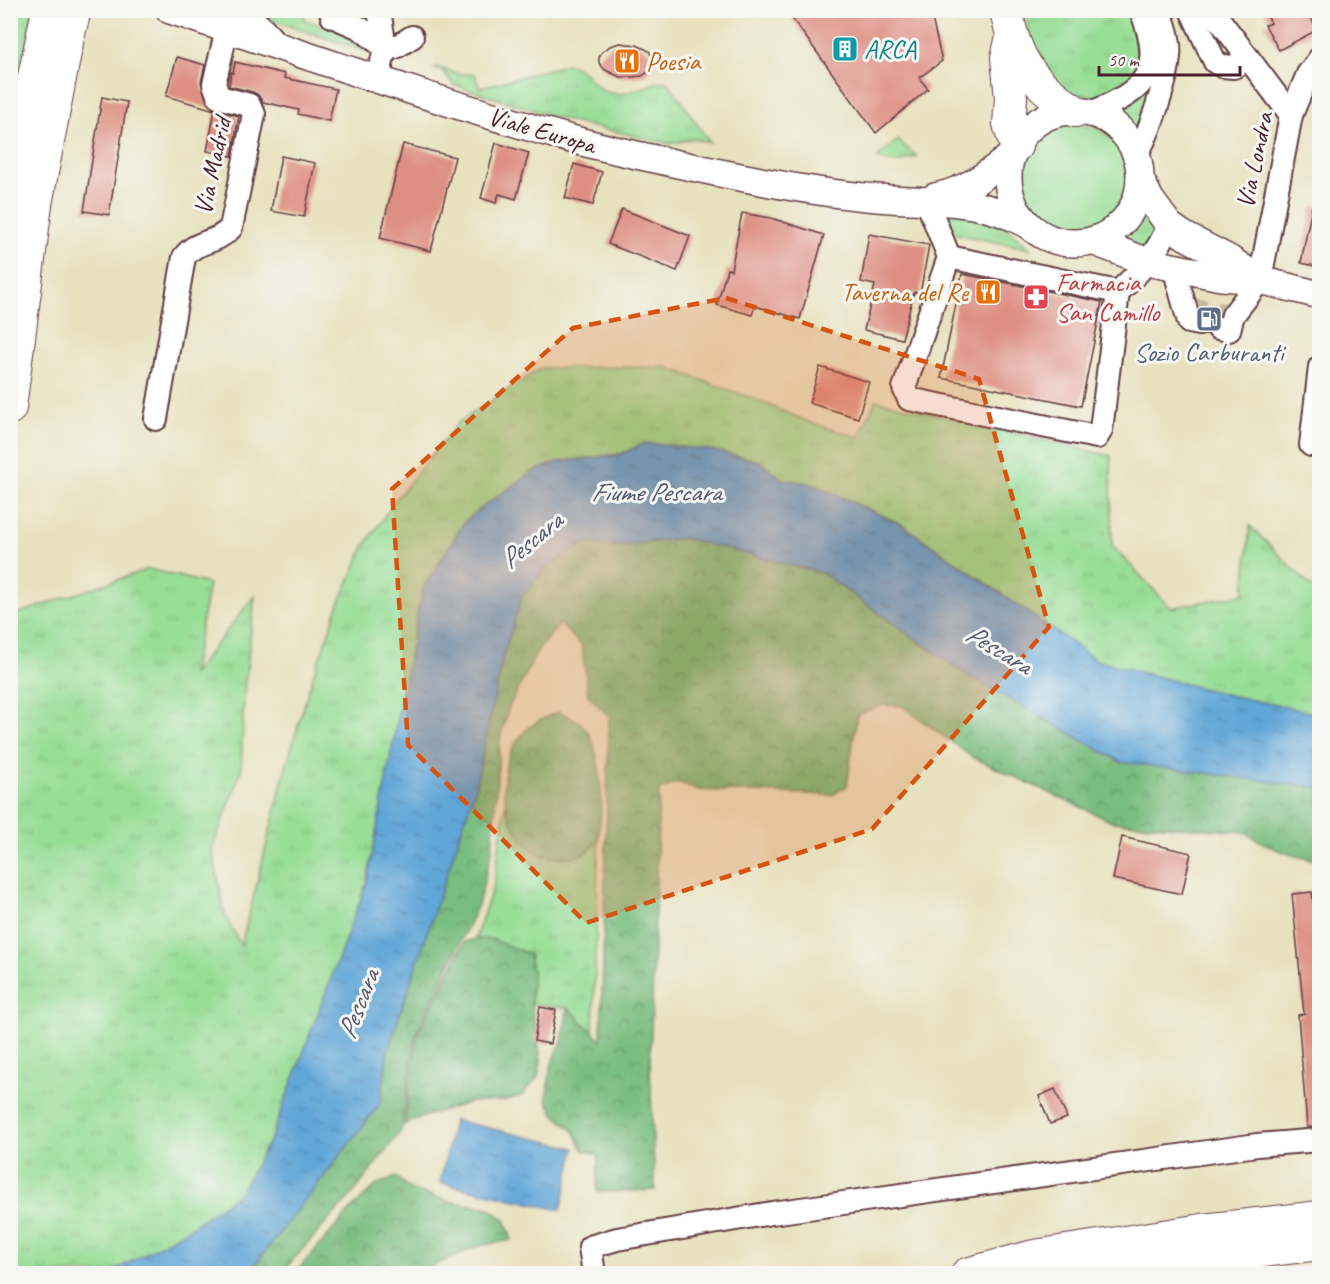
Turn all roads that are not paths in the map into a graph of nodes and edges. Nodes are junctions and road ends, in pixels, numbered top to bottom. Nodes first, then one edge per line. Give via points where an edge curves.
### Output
1 (48, 10) edge
2 (75, 10) edge
3 (170, 10) edge
4 (331, 10) edge
5 (379, 10) edge
6 (1141, 10) edge
7 (1159, 10) edge
8 (1191, 10) edge
9 (1212, 10) edge
10 (234, 20) edge
11 (1009, 24) edge
12 (412, 37) dead end
13 (385, 48) junction
14 (1247, 57) junction
15 (1320, 58) edge
16 (378, 80) junction
17 (1083, 112) junction
18 (1291, 115) junction
19 (1014, 151) junction
20 (1138, 166) junction
21 (10, 199) edge
22 (926, 199) junction
23 (1027, 224) junction
24 (1169, 225) junction
25 (1092, 241) junction
26 (949, 257) junction
27 (1148, 262) junction
28 (1174, 267) junction
29 (1260, 280) junction
30 (1118, 291) junction
31 (1320, 295) edge
32 (1320, 367) edge
33 (10, 408) edge
34 (156, 419) dead end
35 (1311, 444) dead end
36 (1320, 1140) edge
37 (1320, 1216) edge
38 (1320, 1244) edge
39 (594, 1274) edge
40 (966, 1274) edge
41 (1082, 1274) edge

1 - 21 highway
2 - 33 highway via 36,204
3 - 10 main road, Viale Europa
4 - 13 street via 332,16 360,28
5 - 13 street
6 - 17 street via 1152,42 1149,71 1140,86 1107,106
7 - 20 street via 1170,55
8 - 14 street via 1215,62 1234,67
9 - 14 street
10 - 16 main road, Viale Europa via 279,47
10 - 34 street, Via Madrid via 214,84 219,97 249,105 254,114 231,228 223,237 191,248 184,257
11 - 17 highway via 1026,67 1036,80 1048,92
11 - 19 highway via 1009,124
12 - 13 street via 396,47
13 - 16 street
14 - 18 street
15 - 18 street, Via Londra via 1308,74
16 - 22 main road, Viale Europa via 621,151 842,195
17 - 19 main road via 1051,115 1041,120 1023,136
17 - 20 main road via 1113,124 1130,142
18 - 29 street, Via Londra
19 - 22 main road, Viale Europa via 968,186
19 - 23 main road via 1009,186 1015,206
20 - 24 main road via 1154,206
20 - 25 main road via 1137,198 1129,214 1109,234
22 - 23 main road, Viale Europa via 974,204
22 - 26 street
23 - 25 main road via 1057,241
24 - 27 street
24 - 29 main road
25 - 27 main road
26 - 30 street
26 - 30 street via 904,388 909,399 1097,436 1101,430
27 - 28 main road
27 - 30 street
28 - 29 main road
28 - 29 street via 1189,322 1229,330 1233,315
29 - 31 main road
32 - 35 street
36 - 39 street via 1257,1145 772,1213 617,1239 590,1247
37 - 40 highway via 1045,1255
38 - 41 highway

